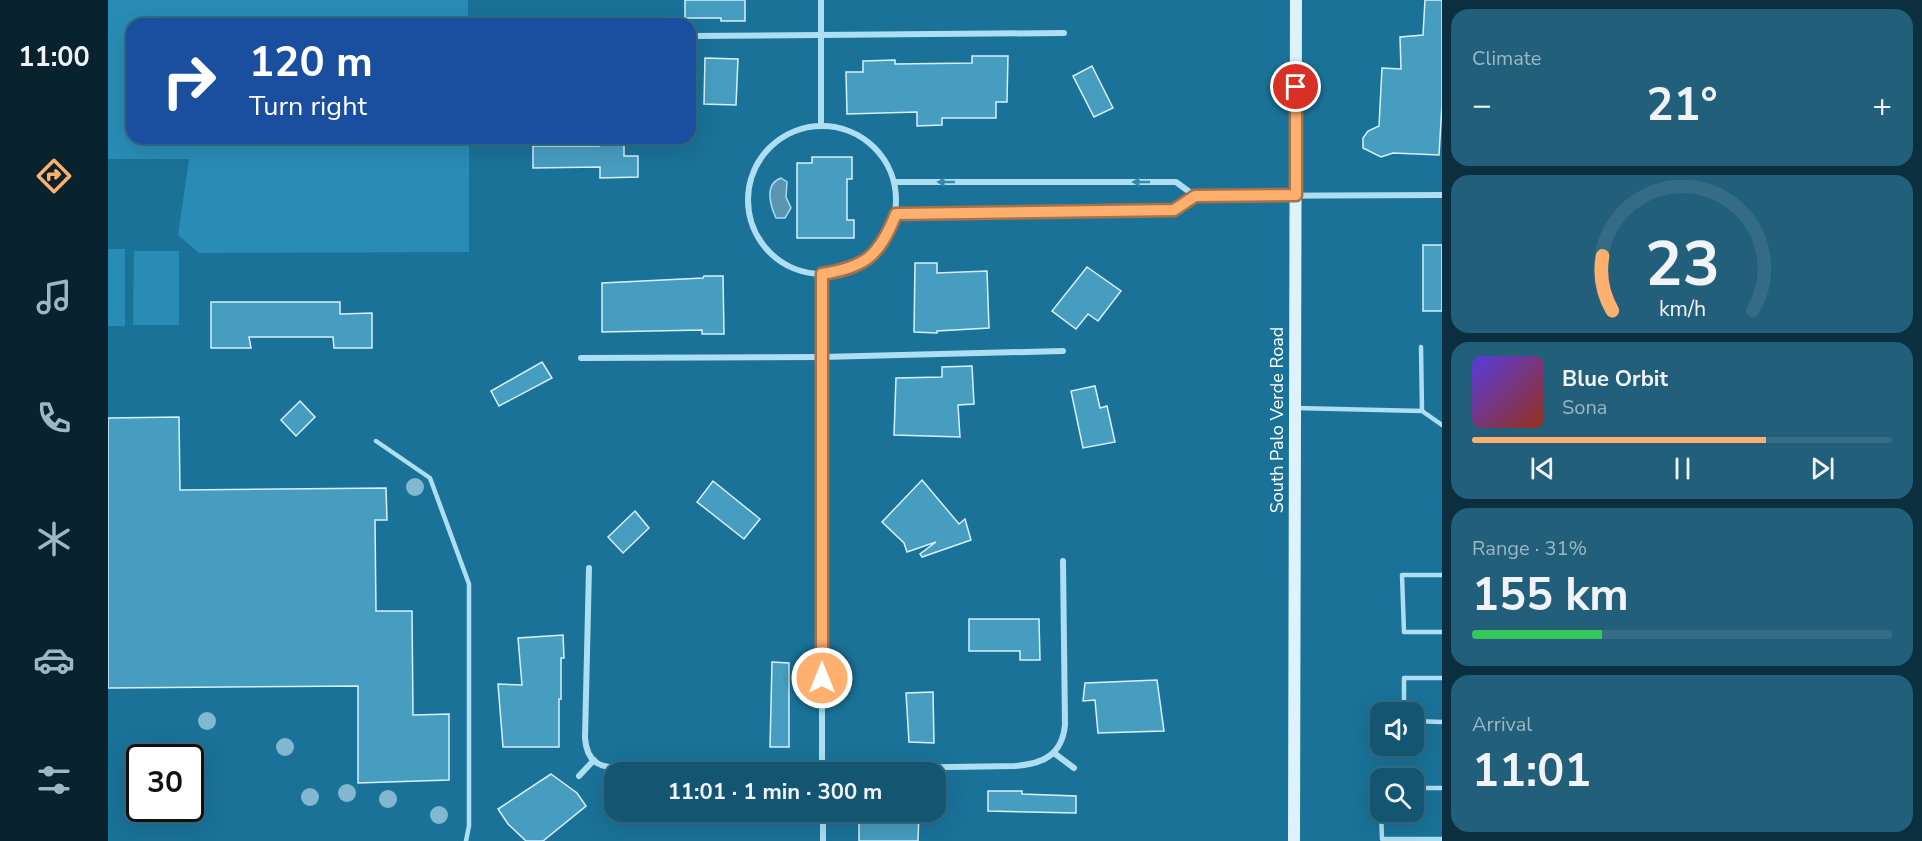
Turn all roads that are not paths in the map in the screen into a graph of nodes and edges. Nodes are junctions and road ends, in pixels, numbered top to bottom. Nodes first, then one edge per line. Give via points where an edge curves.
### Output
1 (821, 0) edge
2 (1296, 0) edge
3 (1064, 33) dead end
4 (821, 34) junction
5 (696, 36) edge
6 (821, 126) junction
7 (894, 182) junction
8 (1296, 195) junction
9 (1442, 195) edge
10 (1195, 196) junction
11 (896, 214) junction
12 (822, 274) junction
13 (1421, 347) dead end
14 (1063, 351) dead end
15 (822, 357) junction
16 (581, 358) dead end
17 (1295, 408) junction
18 (1422, 411) junction
19 (1442, 425) edge
20 (376, 441) dead end
21 (1063, 561) dead end
22 (589, 568) dead end
23 (1442, 575) edge
24 (1442, 632) edge
25 (1442, 678) edge
26 (1404, 702) edge
27 (1424, 722) edge
28 (1442, 722) edge
29 (1054, 753) junction
30 (594, 760) junction
31 (822, 762) edge
32 (604, 765) edge
33 (946, 768) edge
34 (1074, 768) dead end
35 (579, 776) dead end
36 (1424, 788) edge
37 (1442, 788) edge
38 (823, 822) edge
39 (1381, 822) edge
40 (1442, 839) edge
41 (466, 841) edge
42 (823, 841) edge
43 (1294, 841) edge

1 - 4 street
2 - 8 main road, South Palo Verde Road
3 - 4 street
4 - 5 street
4 - 6 street
6 - 7 street via 846,130 867,141 885,159
6 - 12 street via 798,130 778,140 761,157 751,178 748,201 751,224 762,244 778,260 799,271
10 -> 7 street via 1176,182
7 - 11 street
8 - 9 street
8 - 10 street
8 - 17 main road, South Palo Verde Road
10 - 11 street via 1174,210
11 - 12 street via 886,238 869,258 847,270
12 - 15 street
13 - 18 lane
14 - 15 street
15 - 16 street
15 - 31 street
17 - 18 lane
17 - 43 main road, South Palo Verde Road
18 - 19 lane
20 - 41 lane via 430,478 469,584 470,826
21 - 29 street via 1065,725 1064,737
22 - 30 street via 585,738 586,750
23 - 24 lane via 1402,575 1404,632
25 - 26 lane via 1404,678
27 - 28 lane
29 - 33 street via 1038,762 1015,766
29 - 34 street
30 - 32 street
30 - 35 street
36 - 37 lane
38 - 42 street
39 - 40 lane via 1382,839

